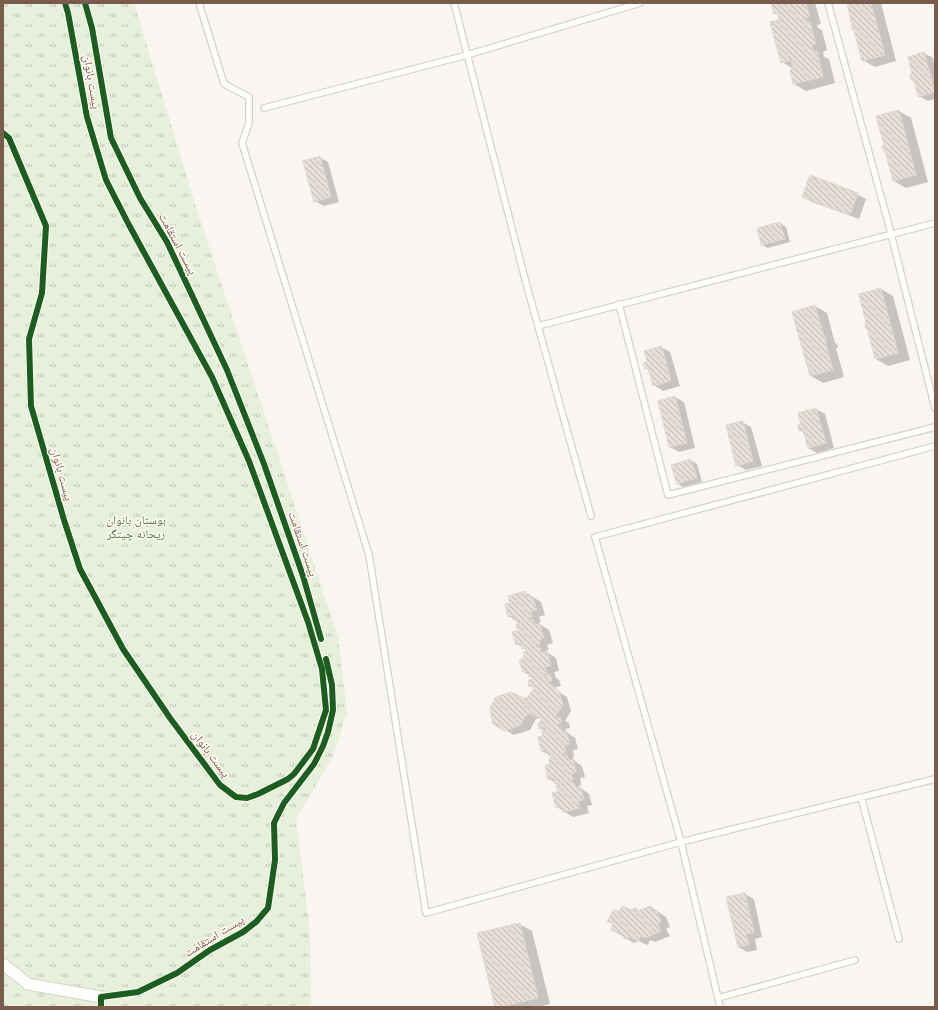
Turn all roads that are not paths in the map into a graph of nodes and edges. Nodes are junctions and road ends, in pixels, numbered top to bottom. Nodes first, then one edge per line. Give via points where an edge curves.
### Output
1 (199, 3) edge
2 (454, 3) edge
3 (640, 3) edge
4 (828, 3) edge
5 (467, 55) junction
6 (264, 108) dead end
7 (935, 222) edge
8 (891, 234) junction
9 (620, 304) junction
10 (538, 326) junction
11 (935, 408) edge
12 (935, 428) edge
13 (935, 446) edge
14 (591, 516) dead end
15 (935, 779) edge
16 (861, 797) junction
17 (681, 842) junction
18 (899, 939) dead end
19 (855, 960) dead end
20 (3, 964) edge
21 (101, 998) dead end
22 (718, 998) junction
23 (720, 1007) edge

1 - 17 lane via 224,84 249,97 249,123 242,143 369,555 426,913
2 - 5 lane
3 - 5 lane
4 - 8 lane
5 - 6 lane
5 - 10 lane
7 - 8 lane
8 - 9 lane
8 - 11 lane
9 - 10 lane
9 - 12 lane via 668,495
10 - 14 lane
13 - 17 lane via 595,537
15 - 16 lane
16 - 17 lane
16 - 18 lane
17 - 22 lane
19 - 22 lane
20 - 21 street via 28,984
22 - 23 lane

